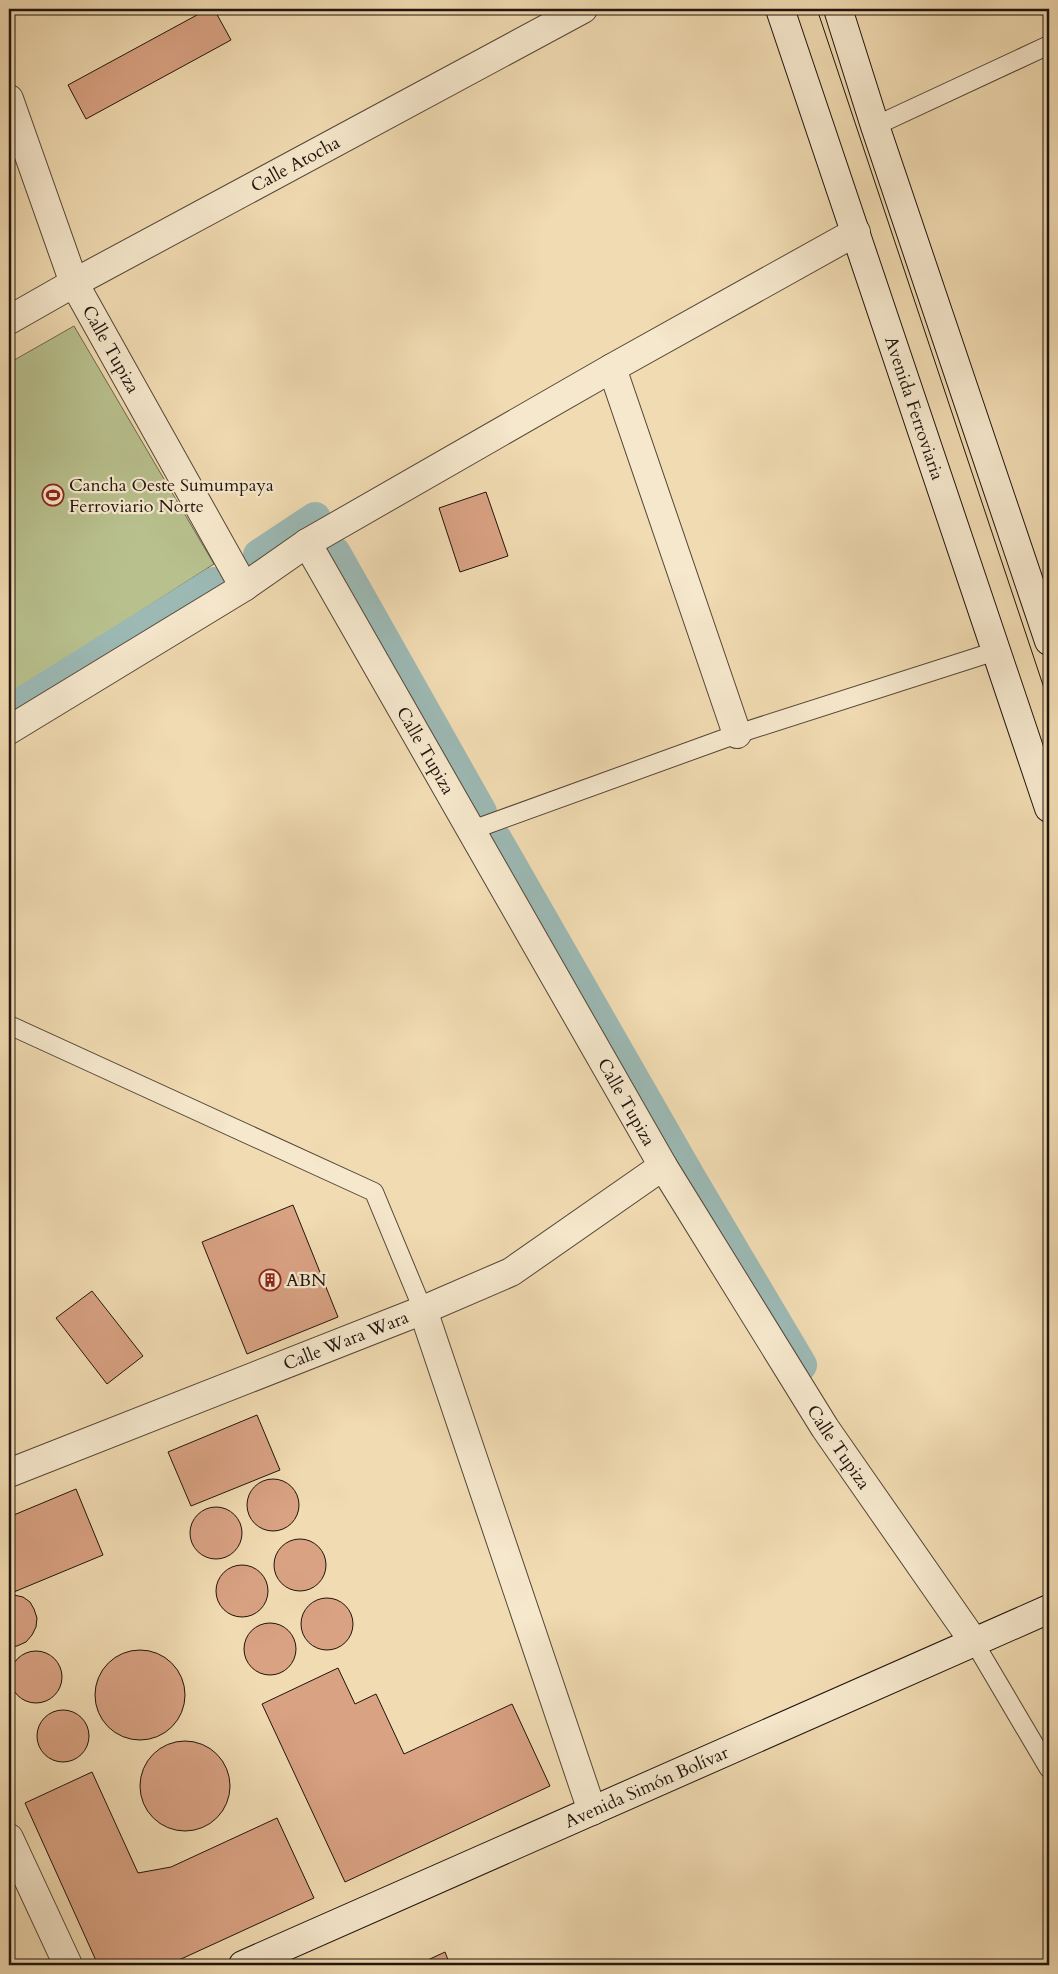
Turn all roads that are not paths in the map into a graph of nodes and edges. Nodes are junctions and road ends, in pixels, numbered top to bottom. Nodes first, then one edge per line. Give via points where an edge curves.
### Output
1 (583, 9) edge
2 (780, 9) edge
3 (838, 9) edge
4 (1049, 45) edge
5 (9, 99) edge
6 (875, 126) junction
7 (856, 232) junction
8 (74, 283) junction
9 (9, 320) edge
10 (612, 368) junction
11 (307, 543) junction
12 (244, 587) junction
13 (1049, 640) edge
14 (996, 651) junction
15 (9, 730) edge
16 (737, 734) junction
17 (1049, 808) edge
18 (472, 830) junction
19 (9, 1025) edge
20 (663, 1166) junction
21 (423, 1310) junction
22 (9, 1473) edge
23 (1049, 1609) edge
24 (974, 1642) junction
25 (1049, 1769) edge
26 (592, 1811) junction
27 (9, 1838) edge
28 (68, 1965) edge
29 (243, 1965) edge

1 - 8 street, Calle Atocha
2 - 7 street, Avenida Ferroviaria
3 - 6 street
4 - 6 lane
5 - 8 street, Calle Tupiza
6 - 13 street
7 - 10 street
7 - 14 street, Avenida Ferroviaria
8 - 9 street, Calle Atocha
8 - 12 street, Calle Tupiza
10 - 11 street
10 - 16 street
11 - 12 street
11 - 18 street, Calle Tupiza
12 - 15 street
14 - 16 lane
14 - 17 street, Avenida Ferroviaria
16 - 18 lane
18 - 20 street, Calle Tupiza
19 - 21 lane via 374,1192
20 - 21 street, Calle Wara Wara via 510,1272
20 - 24 street, Calle Tupiza via 825,1428
21 - 22 street, Calle Wara Wara
21 - 26 street
23 - 24 street, Avenida Simón Bolívar
24 - 25 lane
24 - 26 street, Avenida Simón Bolívar
26 - 29 street, Avenida Simón Bolívar
27 - 28 street

